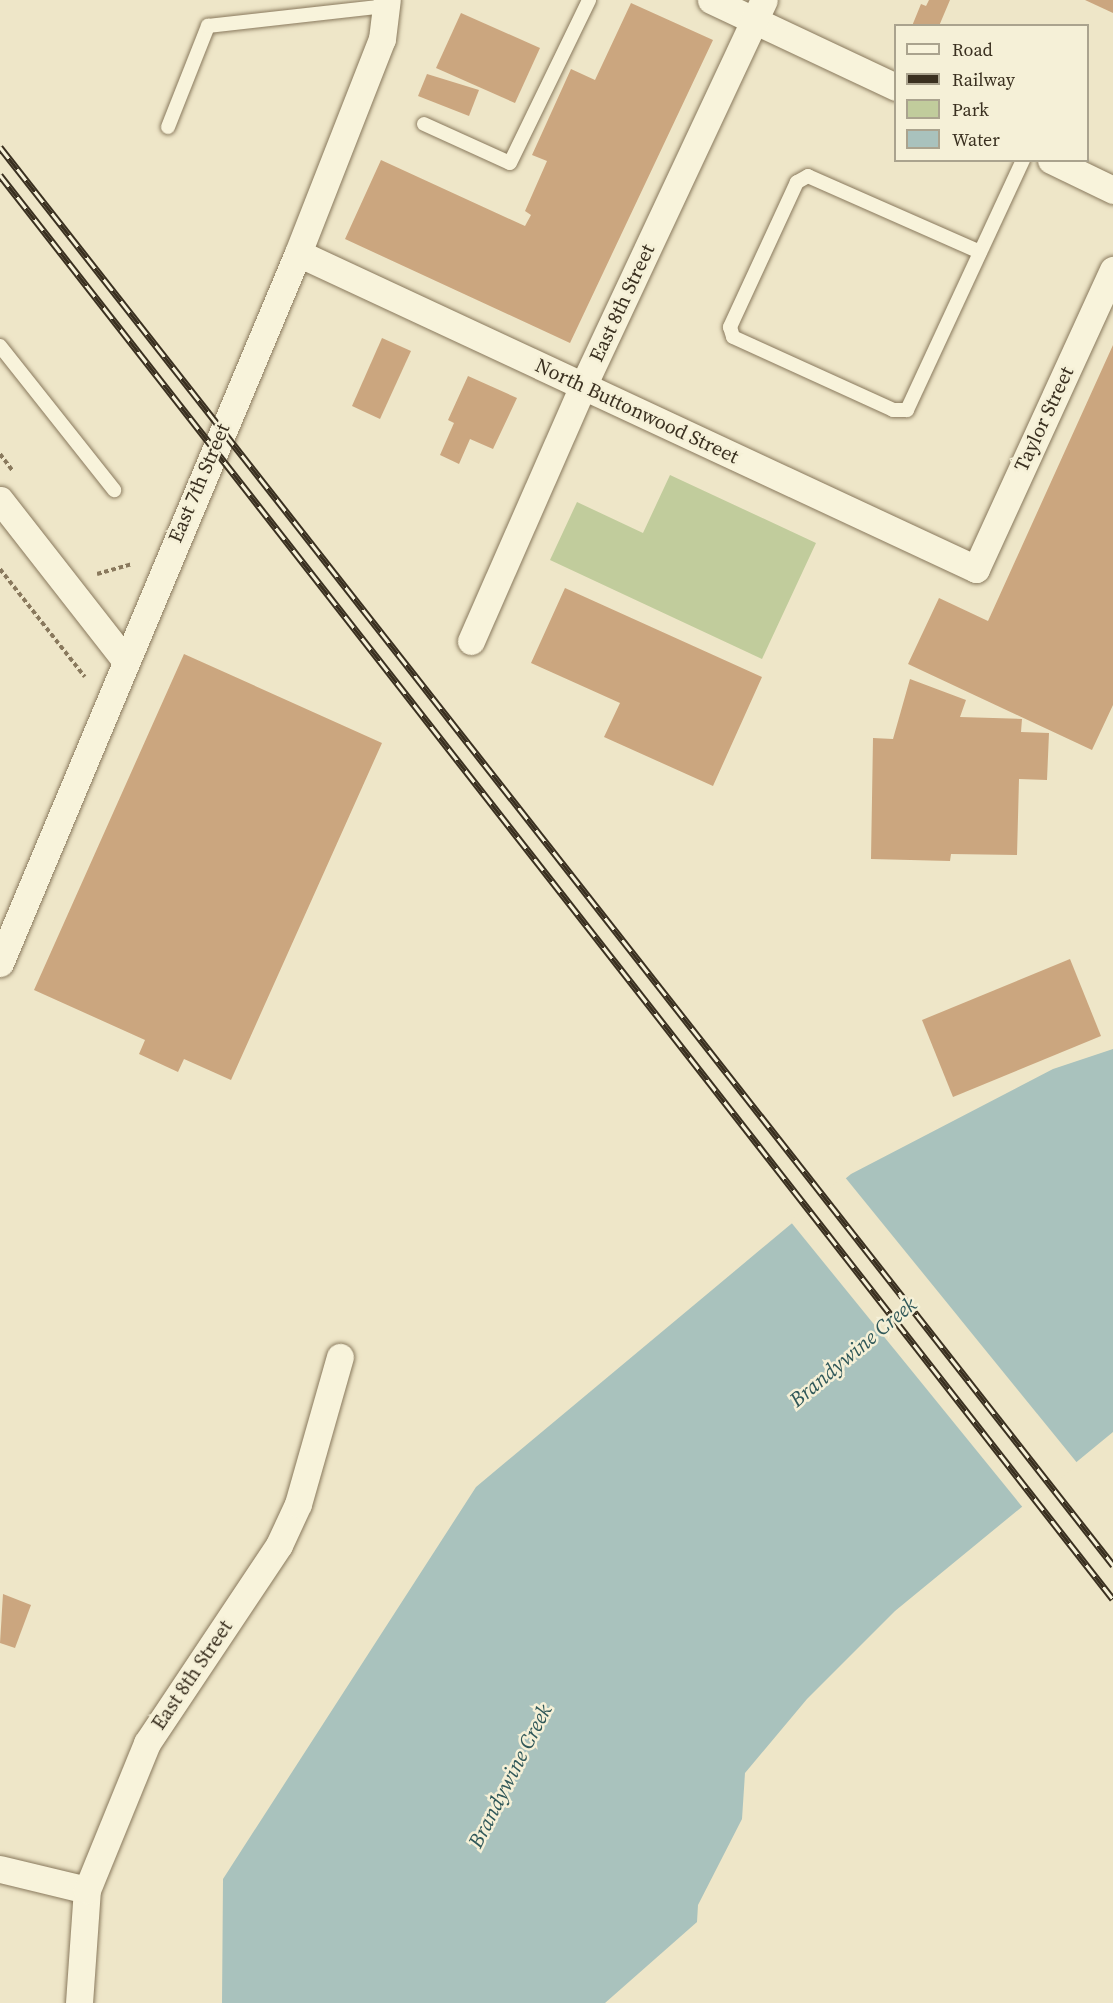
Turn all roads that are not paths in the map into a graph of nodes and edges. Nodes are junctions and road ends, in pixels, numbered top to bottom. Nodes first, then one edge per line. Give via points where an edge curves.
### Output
1 (589, 0) edge
2 (711, 0) edge
3 (387, 3) edge
4 (759, 10) edge
5 (894, 86) edge
6 (424, 124) dead end
7 (168, 127) dead end
8 (1022, 162) edge
9 (1055, 162) edge
10 (1113, 190) edge
11 (980, 252) junction
12 (298, 253) junction
13 (1113, 270) edge
14 (0, 346) edge
15 (583, 386) junction
16 (114, 490) dead end
17 (0, 500) edge
18 (976, 569) joint
19 (471, 641) dead end
20 (126, 661) junction
21 (0, 963) edge
22 (340, 1357) dead end
23 (0, 1869) edge
24 (87, 1890) junction
25 (79, 2003) edge

1 - 6 lane via 510,163
2 - 4 street
3 - 7 lane via 208,26
3 - 12 street, East 7th Street via 382,39
4 - 5 street
4 - 15 street, East 8th Street
8 - 11 lane
9 - 10 street
11 - 11 lane via 907,410 892,410 733,337 730,327 797,182 808,176
12 - 15 street, North Buttonwood Street
12 - 20 street, East 7th Street
13 - 18 street, Taylor Street
14 - 16 lane
15 - 18 street, North Buttonwood Street
15 - 19 street, East 8th Street
17 - 20 street
20 - 21 street, East 7th Street
22 - 24 street, East 8th Street via 298,1504 279,1545 147,1743
23 - 24 street
24 - 25 street, East 8th Street

